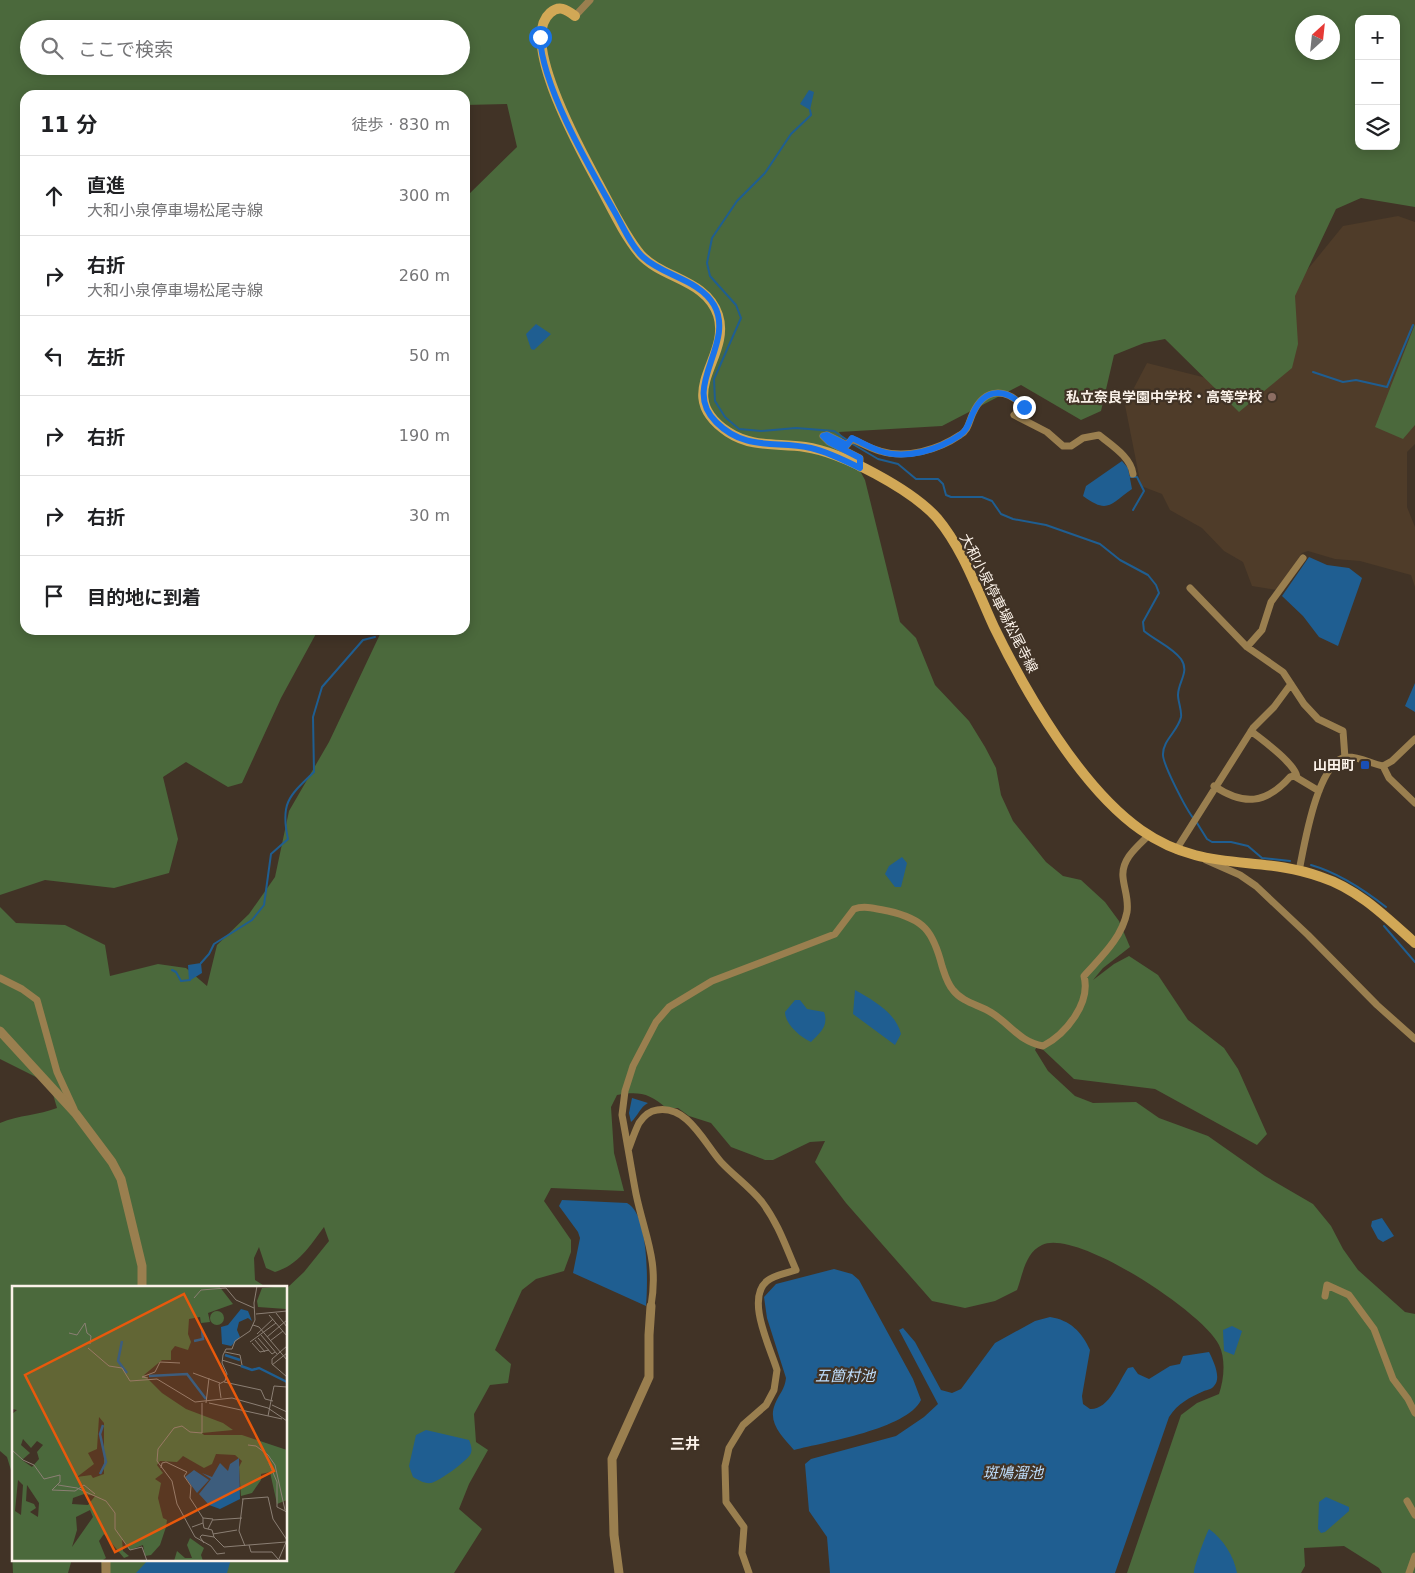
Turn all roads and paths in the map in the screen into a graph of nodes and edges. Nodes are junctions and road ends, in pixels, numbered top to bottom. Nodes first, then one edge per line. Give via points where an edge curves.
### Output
1 (590, 0) edge
2 (575, 16) joint
3 (860, 468) junction
4 (1133, 474) dead end
5 (1303, 558) dead end
6 (1190, 588) dead end
7 (1247, 647) junction
8 (1291, 684) junction
9 (1251, 731) junction
10 (1415, 739) edge
11 (1344, 758) junction
12 (1383, 766) junction
13 (1297, 777) junction
14 (1214, 786) junction
15 (1319, 791) junction
16 (1415, 803) edge
17 (1149, 835) junction
18 (1176, 850) junction
19 (1199, 857) junction
20 (1299, 871) junction
21 (1415, 942) edge
22 (0, 978) edge
23 (0, 1030) edge
24 (1415, 1039) edge
25 (76, 1114) junction
26 (629, 1150) junction
27 (142, 1286) edge
28 (1325, 1296) dead end
29 (651, 1306) joint
30 (1415, 1413) edge
31 (1407, 1501) dead end
32 (1415, 1515) edge
33 (1415, 1556) edge
34 (106, 1560) edge
35 (106, 1573) edge
36 (619, 1573) edge
37 (749, 1573) edge
38 (1409, 1573) edge

1 - 2 street
2 - 3 main road, 大和小泉停車場松尾寺線 via 566,8 557,8 545,18 540,37 548,76 583,155 643,257 703,292 720,318 720,333 703,386 710,416 726,431 751,443 810,447
3 - 4 street via 860,458 823,436 880,452 928,451 962,434 982,400 1002,392 1016,398 1024,407 1014,415 1047,432 1063,446 1099,435 1125,457
3 - 17 main road, 大和小泉停車場松尾寺線 via 908,493 937,519 961,555 1033,699 1107,801
5 - 7 street via 1269,605 1262,630
6 - 7 street
7 - 8 street via 1282,672
8 - 9 street
8 - 11 street via 1318,719 1343,731
9 - 13 street via 1290,765
9 - 14 street
10 - 12 street
11 - 12 street via 1354,757
11 - 15 street via 1336,763
12 - 16 street via 1389,778
13 - 14 street via 1290,777 1273,794 1260,798 1234,798
13 - 15 street
14 - 18 street
15 - 20 street via 1312,806
17 - 18 main road, 大和小泉停車場松尾寺線
17 - 26 street via 1130,854 1123,869 1128,903 1119,934 1084,976 1086,993 1083,1003 1049,1043 1043,1046 1031,1044 992,1013 957,995 946,979 937,947 925,926 899,914 859,907 835,934 712,981 662,1014 637,1059 624,1091 622,1114
18 - 19 main road, 大和小泉停車場松尾寺線
19 - 20 main road, 大和小泉停車場松尾寺線
19 - 24 street via 1240,875 1256,886
20 - 21 main road, 大和小泉停車場松尾寺線 via 1324,877 1350,890
22 - 25 street via 37,1000 57,1072
23 - 25 street
25 - 27 street via 121,1179 142,1266
26 - 29 street via 653,1257
26 - 37 street via 639,1124 653,1111 663,1109 686,1119 722,1163 761,1201 780,1232 796,1270 772,1278 762,1286 759,1294 759,1312 776,1364 777,1379 766,1405 743,1425 734,1439 725,1466 726,1502 744,1527 742,1553
28 - 30 street via 1327,1285 1349,1295 1374,1328 1393,1379
29 - 36 street via 649,1377 612,1459 614,1535
31 - 32 street
33 - 38 street
34 - 35 street

